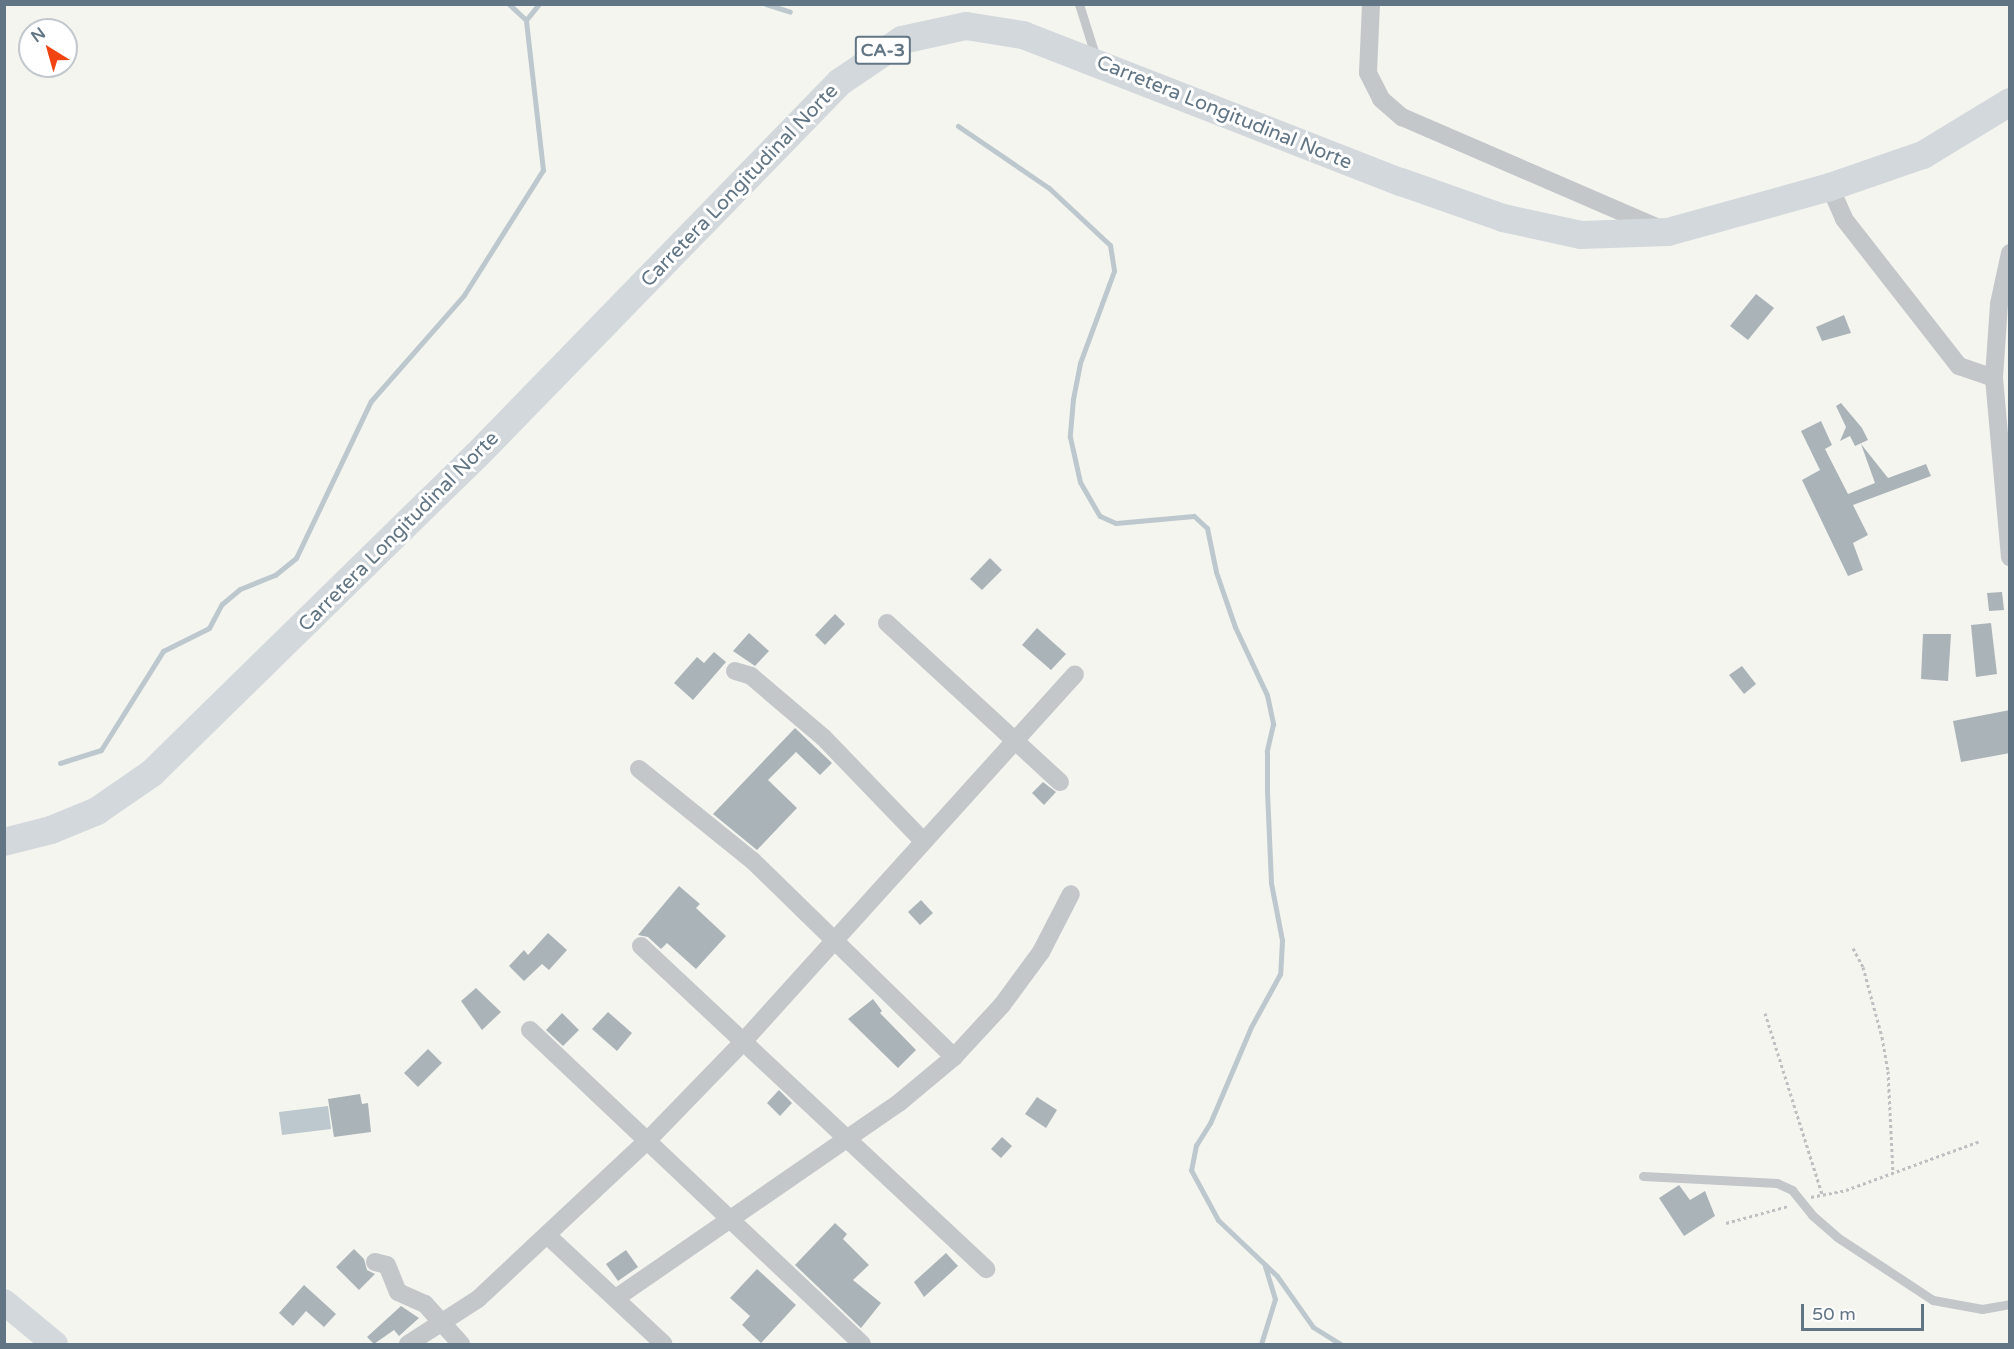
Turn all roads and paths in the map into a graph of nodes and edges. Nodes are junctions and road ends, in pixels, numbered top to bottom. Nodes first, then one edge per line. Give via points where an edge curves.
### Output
1 (1079, 4) edge
2 (1371, 4) edge
3 (1098, 63) junction
4 (2010, 102) edge
5 (1830, 187) junction
6 (1668, 232) junction
7 (2010, 253) edge
8 (1994, 378) junction
9 (2010, 557) edge
10 (887, 623) dead end
11 (735, 671) dead end
12 (1075, 674) dead end
13 (1013, 741) junction
14 (639, 769) dead end
15 (1060, 782) dead end
16 (922, 840) junction
17 (4, 842) edge
18 (1071, 894) dead end
19 (833, 943) junction
20 (641, 946) dead end
21 (1853, 948) dead end
22 (1765, 1013) dead end
23 (530, 1030) dead end
24 (741, 1044) junction
25 (954, 1057) junction
26 (649, 1139) junction
27 (846, 1140) junction
28 (1980, 1141) dead end
29 (1893, 1172) junction
30 (1643, 1176) dead end
31 (1822, 1194) junction
32 (1799, 1201) junction
33 (731, 1220) junction
34 (1726, 1223) dead end
35 (548, 1236) junction
36 (375, 1262) dead end
37 (986, 1269) dead end
38 (616, 1298) junction
39 (4, 1302) edge
40 (2010, 1304) edge
41 (444, 1324) junction
42 (55, 1344) edge
43 (408, 1344) edge
44 (461, 1344) edge
45 (664, 1344) edge
46 (862, 1344) edge

1 - 3 lane
2 - 6 street via 1368,73 1381,99 1402,117
3 - 6 main road, Carretera Longitudinal Norte / CA-3 via 1330,156 1513,221 1581,235
3 - 17 main road, Carretera Longitudinal Norte / CA-3 via 1023,34 966,26 903,40 859,66 732,190 477,455 168,759 98,811 51,830
4 - 5 main road, Carretera Longitudinal Norte / CA-3 via 1923,155
5 - 6 main road, Carretera Longitudinal Norte / CA-3
5 - 8 street via 1844,219 1959,366
7 - 8 street via 1999,304
8 - 9 street
10 - 13 street
11 - 16 street via 751,676 823,737
12 - 13 street
13 - 15 street
13 - 16 street
14 - 19 street via 753,861
16 - 19 street
18 - 25 street via 1041,952 1002,1005
19 - 24 street
19 - 25 street
20 - 24 street
21 - 29 path via 1873,999 1888,1071
22 - 31 path
23 - 26 street
24 - 26 street
24 - 27 street
25 - 27 street
26 - 33 street
26 - 35 street
27 - 33 street
27 - 37 street
28 - 29 path
29 - 31 path via 1846,1190
30 - 32 lane via 1766,1181 1792,1190
31 - 32 path
32 - 34 path
32 - 40 lane via 1837,1237 1933,1300 1982,1309
33 - 38 street
33 - 46 street
35 - 38 street
35 - 41 street
36 - 41 street via 387,1265 398,1292 424,1304
38 - 45 street
39 - 42 main road
41 - 43 street
41 - 44 street

